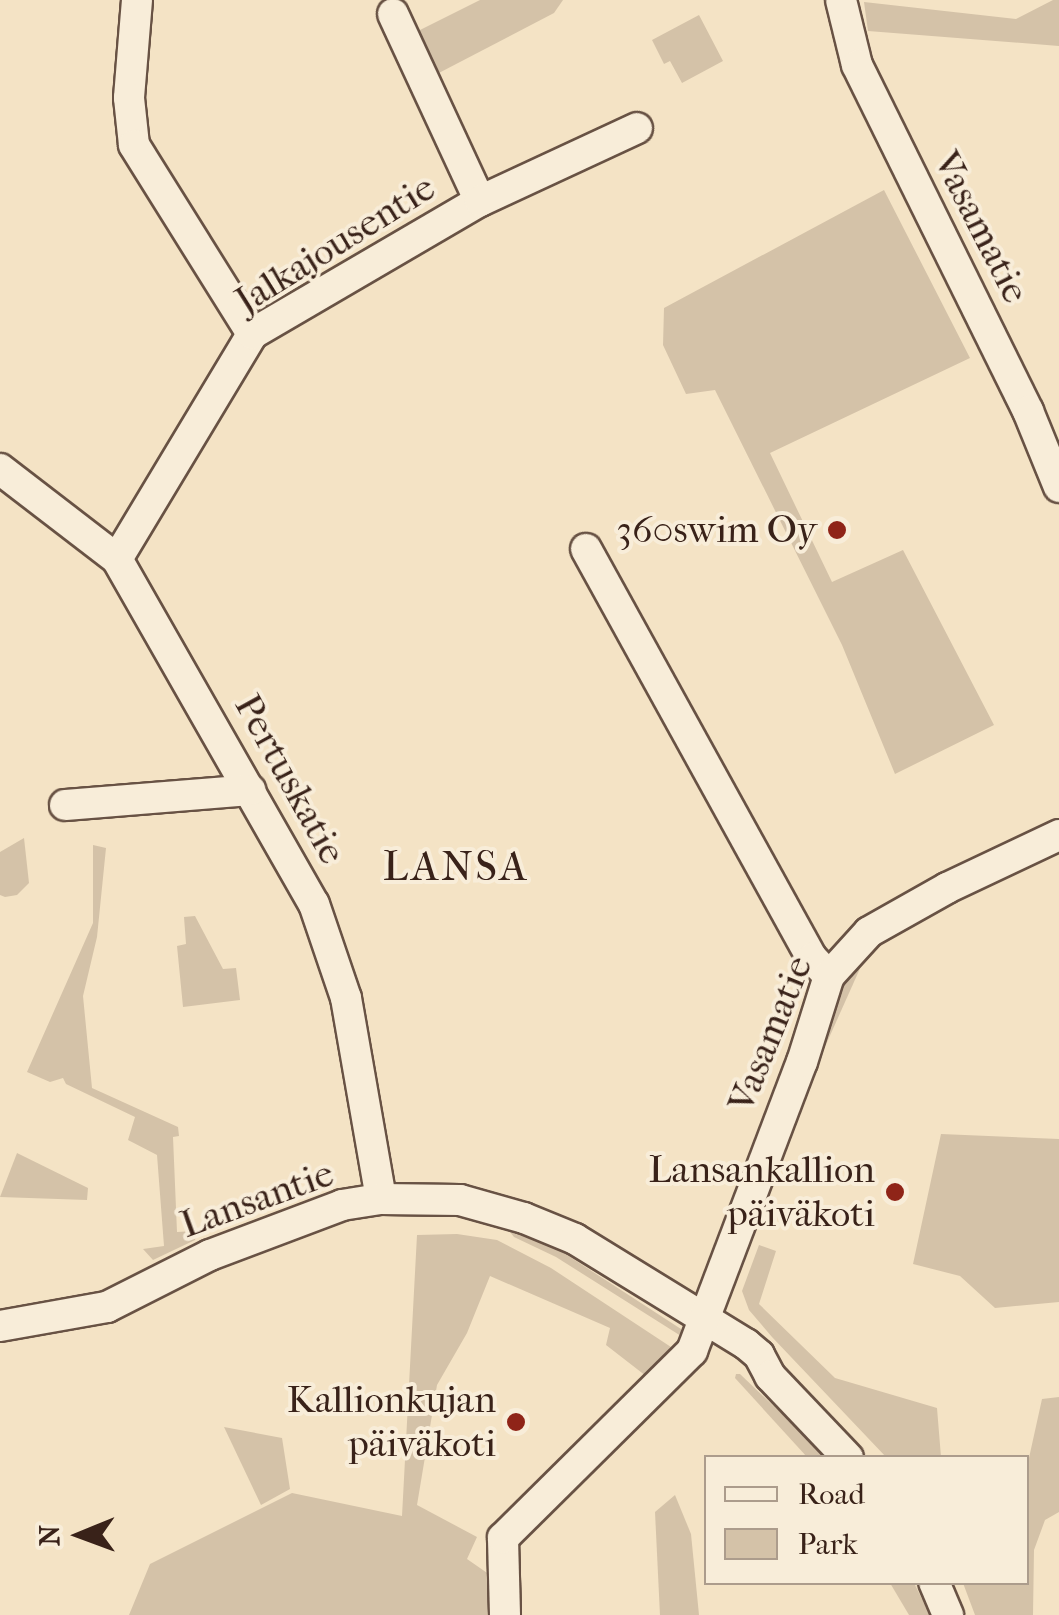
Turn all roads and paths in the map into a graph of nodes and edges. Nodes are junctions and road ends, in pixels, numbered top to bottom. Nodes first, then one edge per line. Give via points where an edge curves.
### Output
1 (138, 0) edge
2 (841, 0) edge
3 (393, 14) dead end
4 (637, 128) dead end
5 (480, 202) junction
6 (252, 334) junction
7 (0, 469) edge
8 (1059, 487) edge
9 (586, 549) dead end
10 (118, 559) junction
11 (250, 790) junction
12 (64, 805) dead end
13 (1059, 835) edge
14 (830, 976) junction
15 (381, 1199) junction
16 (703, 1318) junction
17 (0, 1326) edge
18 (845, 1455) edge
19 (935, 1585) edge
20 (505, 1615) edge
21 (948, 1615) edge

1 - 6 street via 129,98 134,145
2 - 8 street, Vasamatie via 857,65
3 - 5 street
4 - 5 street, Jalkajousentie
5 - 6 street, Jalkajousentie
6 - 10 street, Jalkajousentie
7 - 10 street, Pertuskatie
9 - 14 street via 812,958
10 - 11 street, Pertuskatie
11 - 12 street
11 - 15 street, Pertuskatie via 314,904 335,957
13 - 14 street, Vasamatie via 869,932
14 - 16 street, Vasamatie
15 - 16 street, Lansantie via 460,1200 524,1218 575,1239
15 - 17 street, Lansantie via 277,1226 107,1307
16 - 18 street, Lansantie via 759,1355 770,1376
16 - 20 street, Vasamatie via 692,1351 503,1538
19 - 21 street

